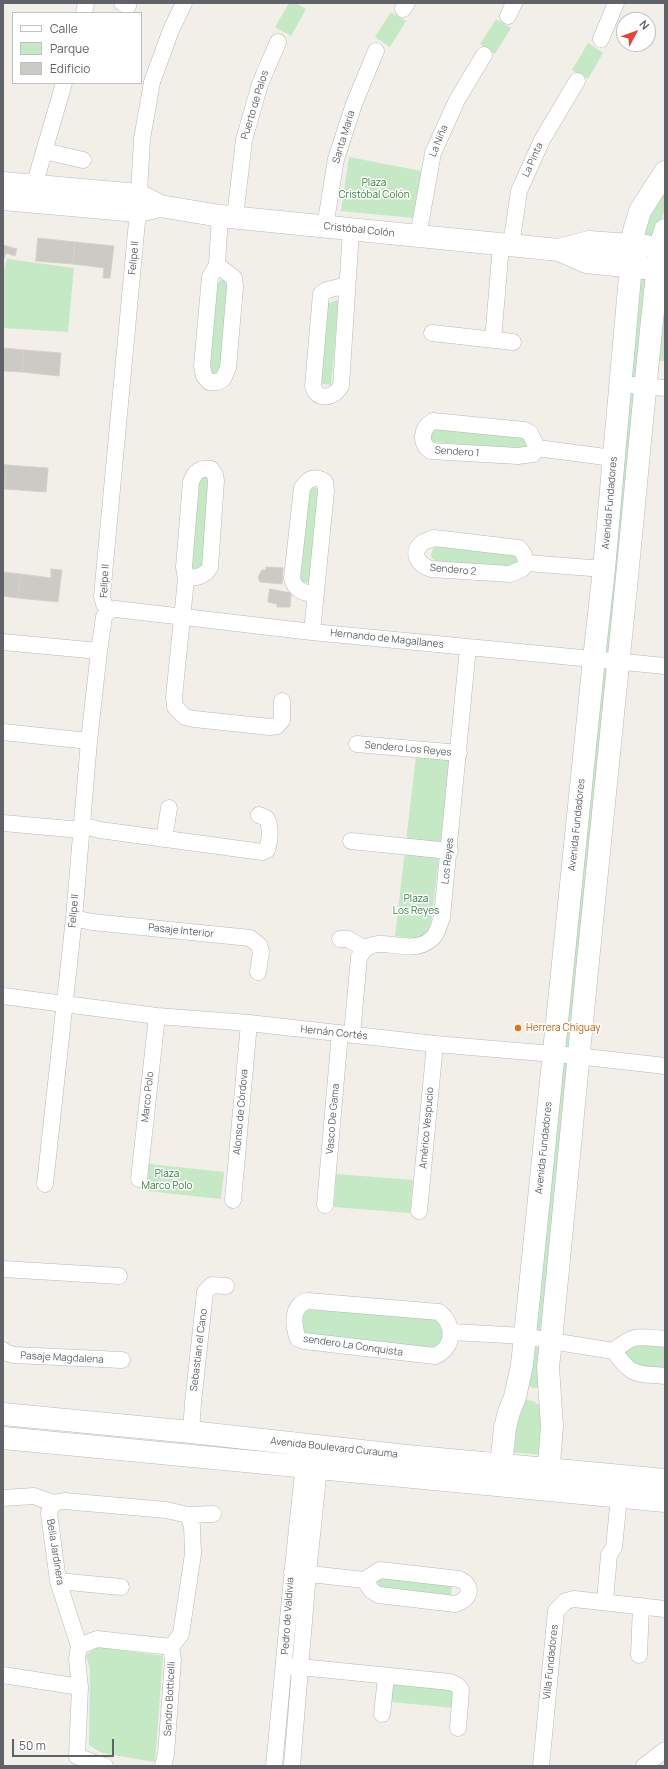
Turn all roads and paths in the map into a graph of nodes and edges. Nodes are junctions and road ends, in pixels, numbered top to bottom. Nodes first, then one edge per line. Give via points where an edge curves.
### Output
1 (184, 3) edge
2 (616, 3) edge
3 (601, 39) dead end
4 (278, 42) dead end
5 (376, 51) dead end
6 (484, 55) dead end
7 (577, 81) dead end
8 (64, 84) edge
9 (44, 151) junction
10 (83, 160) dead end
11 (665, 172) edge
12 (3, 183) edge
13 (34, 186) junction
14 (3, 198) edge
15 (139, 203) junction
16 (228, 217) junction
17 (325, 227) junction
18 (351, 230) junction
19 (418, 236) junction
20 (663, 238) edge
21 (632, 244) junction
22 (506, 245) junction
23 (559, 250) junction
24 (217, 265) junction
25 (630, 266) junction
26 (658, 269) junction
27 (347, 285) junction
28 (432, 333) dead end
29 (493, 340) junction
30 (513, 342) dead end
31 (620, 384) junction
32 (655, 387) edge
33 (537, 448) junction
34 (613, 458) junction
35 (527, 563) junction
36 (604, 569) junction
37 (186, 579) junction
38 (315, 595) junction
39 (109, 610) junction
40 (181, 617) junction
41 (312, 632) junction
42 (3, 642) edge
43 (468, 647) junction
44 (99, 651) junction
45 (594, 660) junction
46 (619, 662) junction
47 (665, 666) edge
48 (282, 701) dead end
49 (3, 732) edge
50 (89, 740) junction
51 (357, 744) dead end
52 (459, 753) junction
53 (169, 808) dead end
54 (259, 815) dead end
55 (3, 823) edge
56 (81, 828) junction
57 (164, 839) junction
58 (351, 841) dead end
59 (450, 851) junction
60 (74, 918) junction
61 (340, 939) dead end
62 (365, 949) junction
63 (258, 972) dead end
64 (3, 996) edge
65 (64, 1003) junction
66 (157, 1016) junction
67 (249, 1023) junction
68 (346, 1034) junction
69 (435, 1044) junction
70 (553, 1054) junction
71 (578, 1056) junction
72 (665, 1066) edge
73 (139, 1179) dead end
74 (45, 1184) dead end
75 (233, 1200) dead end
76 (325, 1205) dead end
77 (419, 1212) dead end
78 (3, 1269) edge
79 (119, 1276) dead end
80 (226, 1286) dead end
81 (452, 1332) junction
82 (525, 1336) junction
83 (665, 1339) edge
84 (550, 1341) junction
85 (3, 1350) edge
86 (614, 1350) junction
87 (122, 1360) dead end
88 (665, 1376) edge
89 (515, 1397) junction
90 (550, 1400) junction
91 (3, 1414) edge
92 (191, 1432) junction
93 (3, 1438) edge
94 (311, 1467) junction
95 (500, 1474) junction
96 (548, 1479) junction
97 (665, 1480) edge
98 (614, 1496) junction
99 (3, 1498) edge
100 (665, 1501) edge
101 (53, 1503) junction
102 (188, 1514) junction
103 (213, 1514) dead end
104 (292, 1572) junction
105 (308, 1573) junction
106 (364, 1580) junction
107 (58, 1581) junction
108 (121, 1587) dead end
109 (605, 1601) junction
110 (641, 1606) junction
111 (665, 1609) edge
112 (80, 1646) junction
113 (171, 1648) junction
114 (640, 1655) dead end
115 (285, 1665) junction
116 (300, 1667) junction
117 (3, 1675) edge
118 (386, 1677) junction
119 (80, 1687) junction
120 (382, 1714) dead end
121 (458, 1728) dead end
122 (665, 1750) edge
123 (74, 1761) edge
124 (105, 1766) edge
125 (163, 1766) edge
126 (274, 1766) edge
127 (292, 1766) edge
128 (541, 1766) edge
129 (644, 1766) edge

1 - 15 street, Felipe II via 152,82 142,139
2 - 3 street
4 - 16 street, Puerto de Palos via 260,84 244,140
5 - 17 street, Santa María via 354,104 336,159
6 - 19 street, La Niña via 457,100 433,153
7 - 22 street, La Pinta via 542,140 519,191
8 - 9 street
9 - 10 street
9 - 13 street
11 - 21 street, Avenida Fundadores via 640,211
12 - 13 street, Cristóbal Colón
13 - 15 street, Cristóbal Colón
14 - 15 street, Cristóbal Colón
15 - 16 street, Cristóbal Colón
15 - 39 street, Felipe II via 102,596
16 - 17 street, Cristóbal Colón
16 - 24 street, Puerto de Palos
17 - 18 street, Cristóbal Colón
18 - 19 street, Cristóbal Colón
18 - 27 street
19 - 22 street, Cristóbal Colón
20 - 21 street, Cristóbal Colón
20 - 26 street
21 - 23 street, Cristóbal Colón via 589,242
21 - 25 street, Avenida Fundadores
22 - 23 street, Cristóbal Colón
22 - 29 street, La Pinta
23 - 25 street, Cristóbal Colón via 586,262
24 - 24 street, Puerto de Palos via 210,277 202,366 204,376 209,382 223,379 228,368 235,287 234,278
25 - 26 street, Cristóbal Colón
25 - 31 street, Avenida Fundadores
26 - 32 street
27 - 27 street via 321,294 314,386 320,396 328,397 337,393 341,386
28 - 29 street
29 - 30 street
31 - 32 street
31 - 34 street, Avenida Fundadores
32 - 46 street
33 - 33 street, Sendero 1 via 530,433 511,428 433,421 423,433 423,442 431,451 518,456 533,454
33 - 34 street
34 - 36 street, Avenida Fundadores
35 - 35 street, Sendero 2 via 519,548 434,538 422,542 417,556 418,563 431,569 510,574
35 - 36 street
36 - 45 street, Avenida Fundadores
37 - 37 street via 201,577 210,567 216,481 211,469 198,470 191,482 184,566
37 - 40 street
38 - 38 street via 326,491 325,482 312,478 306,481 302,488 292,578 296,588
38 - 41 street
39 - 40 street, Hernando de Magallanes
39 - 44 street, Felipe II via 104,617
40 - 41 street, Hernando de Magallanes
40 - 48 street via 174,697 175,707 185,717 277,726 282,720
41 - 43 street, Hernando de Magallanes
42 - 44 street
43 - 45 street, Hernando de Magallanes
43 - 52 street, Los Reyes
44 - 50 street, Felipe II
45 - 46 street, Hernando de Magallanes
45 - 70 street, Avenida Fundadores
46 - 47 street, Hernando de Magallanes
46 - 71 street
49 - 50 street
50 - 56 street, Felipe II
51 - 52 street, Sendero Los Reyes
52 - 59 street, Los Reyes
53 - 57 street
54 - 57 street via 269,822 270,832 267,850 262,852
55 - 56 street
56 - 57 street
56 - 60 street, Felipe II
58 - 59 street
59 - 62 street, Los Reyes via 442,917 435,934 424,944 408,947 377,944
60 - 63 street, Pasaje Interior via 250,938 260,945
60 - 65 street, Felipe II
61 - 62 street via 348,939
62 - 68 street via 359,957
64 - 65 street, Hernán Cortés
65 - 66 street, Hernán Cortés
65 - 74 street, Felipe II
66 - 67 street, Hernán Cortés
66 - 73 street, Marco Polo
67 - 68 street, Hernán Cortés
67 - 75 street, Alonso de Córdova
68 - 69 street, Hernán Cortés
68 - 76 street, Vasco De Gama
69 - 70 street, Hernán Cortés
69 - 77 street, Américo Vespucio
70 - 71 street, Hernán Cortés
70 - 82 street, Avenida Fundadores
71 - 72 street, Hernán Cortés
71 - 84 street
78 - 79 street
80 - 92 street, Sebastian el Cano via 212,1285 205,1292
81 - 81 street, sendero La Conquista via 448,1322 439,1312 308,1301 302,1302 297,1308 294,1324 298,1339 304,1341 427,1356 443,1353
81 - 82 street
82 - 84 street
82 - 89 street, Avenida Fundadores
83 - 86 street via 633,1337
84 - 86 street
84 - 90 street
85 - 87 street, Pasaje Magdalena via 14,1356
86 - 88 street via 626,1367 634,1373
89 - 90 street via 535,1395
89 - 95 street, Avenida Fundadores via 505,1428
90 - 96 street via 552,1426
91 - 92 street, Avenida Boulevard Curauma
92 - 95 street, Avenida Boulevard Curauma via 408,1456
93 - 94 street, Avenida Boulevard Curauma
94 - 95 street, Avenida Boulevard Curauma
94 - 104 street, Pedro de Valdivia
94 - 105 street, Pedro de Valdivia
95 - 96 street, Avenida Boulevard Curauma
96 - 97 street, Avenida Boulevard Curauma
96 - 98 street, Avenida Boulevard Curauma
98 - 100 street, Avenida Boulevard Curauma
98 - 109 street via 606,1546 609,1554
99 - 101 street via 34,1496
101 - 102 street via 64,1501
101 - 107 street, Bella Jardinera via 49,1513
102 - 103 street
102 - 113 street via 192,1526 192,1562 181,1634
104 - 105 street
104 - 115 street, Pedro de Valdivia
105 - 106 street
105 - 116 street, Pedro de Valdivia
106 - 106 street via 372,1592 379,1595 456,1604 468,1596 468,1587 459,1579 380,1570
107 - 108 street
107 - 112 street, Bella Jardinera
109 - 110 street, Villa Fundadores
109 - 128 street, Villa Fundadores via 574,1599 566,1601 556,1611
110 - 111 street, Villa Fundadores
110 - 114 street
112 - 113 street, Sandro Botticelli via 97,1639
112 - 119 street via 77,1659
113 - 125 street, Sandro Botticelli via 173,1660
115 - 116 street
115 - 126 street, Pedro de Valdivia
116 - 118 street
116 - 127 street, Pedro de Valdivia
117 - 119 street
118 - 120 street
118 - 121 street via 450,1682 457,1685 461,1690
119 - 123 street
122 - 129 street
123 - 124 street

